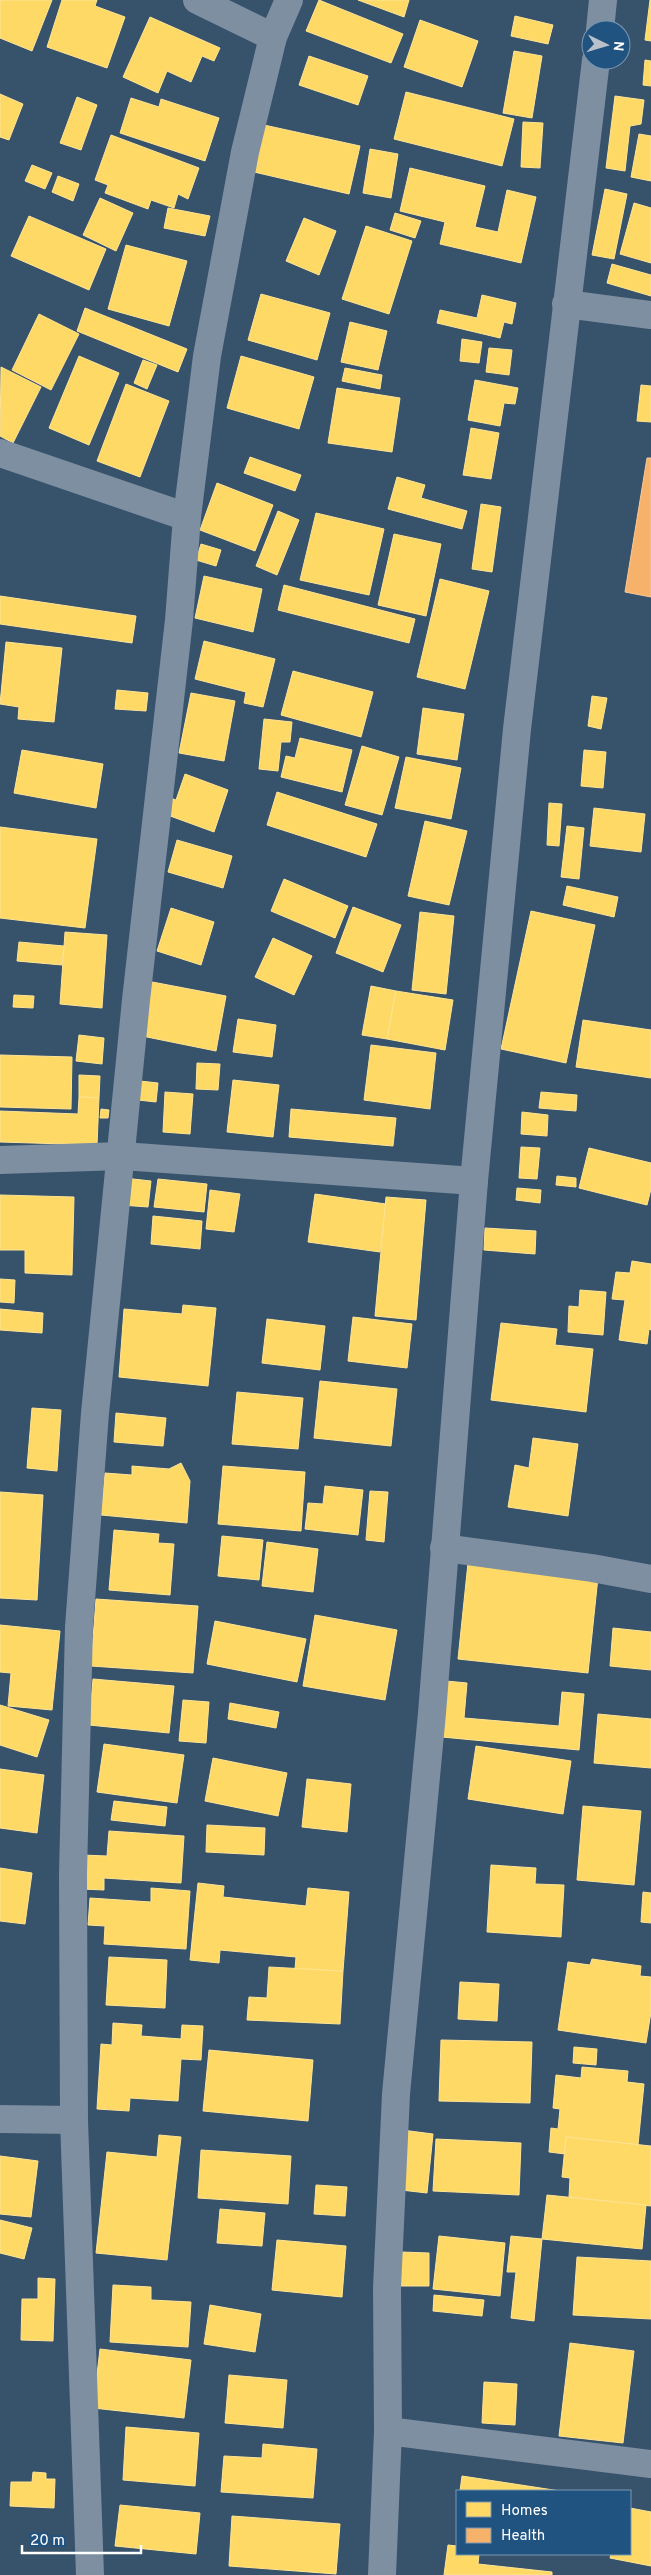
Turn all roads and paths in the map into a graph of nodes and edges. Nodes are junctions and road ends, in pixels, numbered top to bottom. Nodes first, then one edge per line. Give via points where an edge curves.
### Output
1 (197, 0) edge
2 (289, 0) edge
3 (603, 0) edge
4 (601, 20) edge
5 (273, 37) junction
6 (595, 70) edge
7 (566, 304) junction
8 (651, 315) edge
9 (0, 453) edge
10 (187, 517) junction
11 (122, 1156) junction
12 (0, 1160) edge
13 (474, 1181) junction
14 (444, 1548) junction
15 (651, 1579) edge
16 (0, 2119) edge
17 (74, 2120) junction
18 (388, 2430) junction
19 (651, 2464) edge
20 (90, 2575) edge
21 (382, 2575) edge

1 - 5 street
2 - 5 street
3 - 4 street
5 - 10 street via 246,152 207,356
6 - 7 street
7 - 8 street
7 - 13 street via 517,728
9 - 10 street
10 - 11 street
11 - 12 street
11 - 13 street
11 - 17 street via 95,1413 79,1627 73,1874
13 - 14 street
14 - 15 street
14 - 18 street via 432,1714 396,2094 387,2288
16 - 17 street
17 - 20 street
18 - 19 street
18 - 21 street

